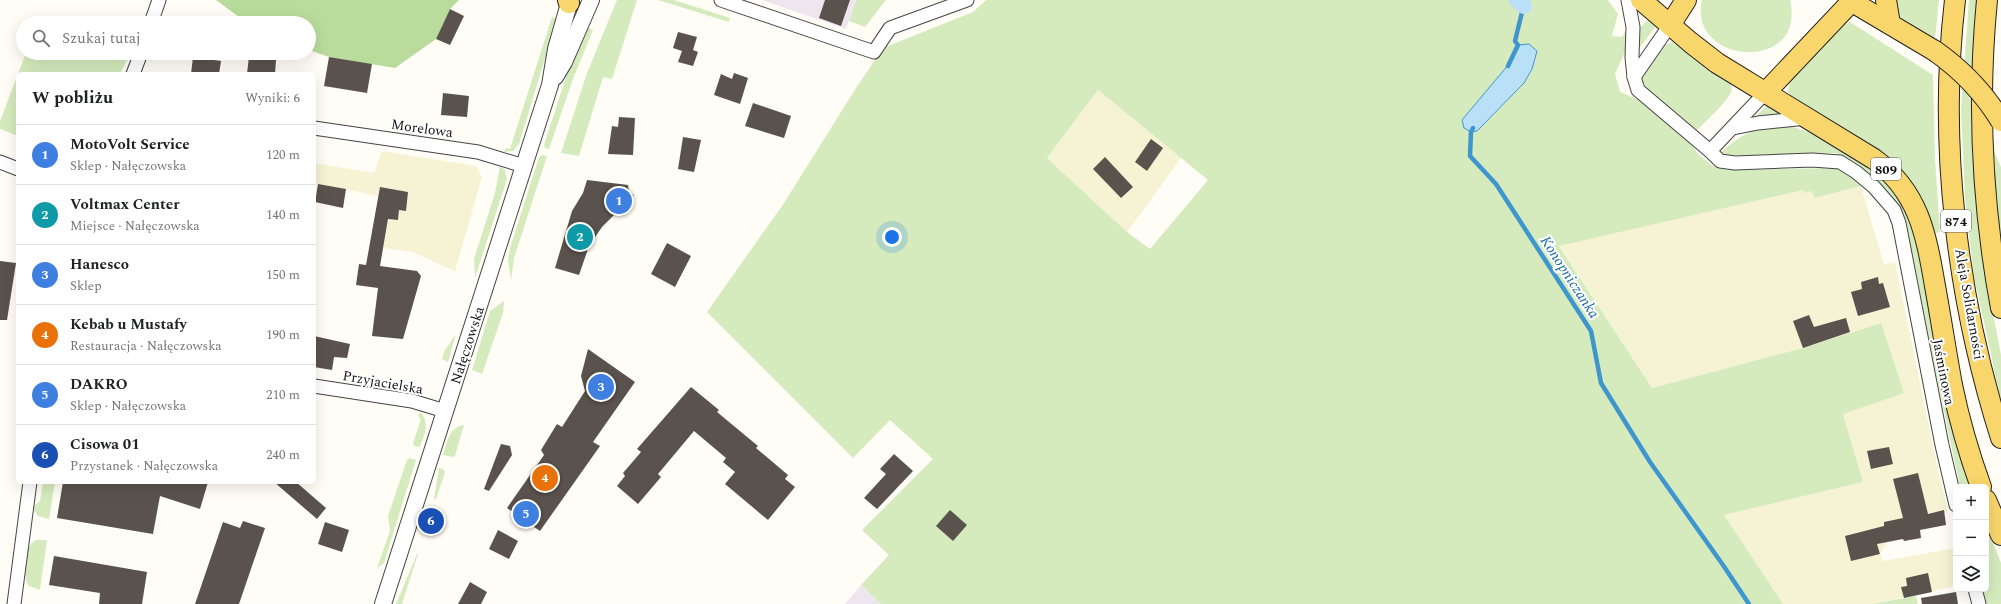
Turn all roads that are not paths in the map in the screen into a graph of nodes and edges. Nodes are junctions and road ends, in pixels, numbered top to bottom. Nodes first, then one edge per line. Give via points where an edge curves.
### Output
1 (159, 0) edge
2 (591, 0) edge
3 (721, 0) edge
4 (967, 0) edge
5 (1628, 0) edge
6 (1641, 0) edge
7 (1686, 0) edge
8 (1886, 0) edge
9 (1955, 0) edge
10 (1987, 0) edge
11 (569, 1) edge
12 (1851, 1) edge
13 (153, 16) edge
14 (1890, 24) junction
15 (1670, 25) junction
16 (138, 60) edge
17 (134, 72) edge
18 (1634, 77) junction
19 (550, 85) junction
20 (1765, 93) junction
21 (1807, 118) junction
22 (2001, 121) edge
23 (316, 128) edge
24 (1733, 128) junction
25 (1710, 151) junction
26 (0, 162) edge
27 (524, 166) junction
28 (16, 168) edge
29 (2001, 308) edge
30 (316, 386) edge
31 (445, 411) junction
32 (2001, 438) edge
33 (30, 484) edge
34 (1980, 484) edge
35 (1953, 492) edge
36 (1989, 507) edge
37 (2001, 535) edge
38 (1976, 592) edge
39 (14, 604) edge
40 (383, 604) edge
41 (1979, 604) edge

1 - 13 street
2 - 19 street, Nałęczowska via 564,62
3 - 4 street via 874,52 890,28
5 - 18 street via 1633,27
6 - 15 main road, 809
7 - 15 main road
8 - 14 main road
9 - 32 main road, Aleja Solidarności / 874 via 1949,73 1950,146 1955,213 1970,317
10 - 29 main road, 874 via 1982,67 1982,140 1989,227
11 - 19 street, Nałęczowska via 556,49
12 - 14 main road
12 - 20 main road
14 - 22 main road, bridge via 1955,66 1975,86
15 - 18 street
15 - 20 main road, 809 via 1717,63
16 - 17 street
18 - 25 street, Jaśminowa via 1638,90
19 - 27 street, Nałęczowska
20 - 21 main road, 809
20 - 24 street
21 - 24 street
21 - 34 main road, 809 via 1879,163 1898,182 1916,208 1928,247 1956,400
23 - 27 street, Morelowa via 478,152
24 - 25 street
25 - 35 street, Jaśminowa via 1720,161 1735,163 1812,160 1840,162 1874,187 1894,210 1899,223
26 - 28 street
27 - 31 street, Nałęczowska
30 - 31 street, Przyjacielska via 412,402
31 - 40 street, Nałęczowska
33 - 39 street
36 - 37 main road
38 - 41 street

